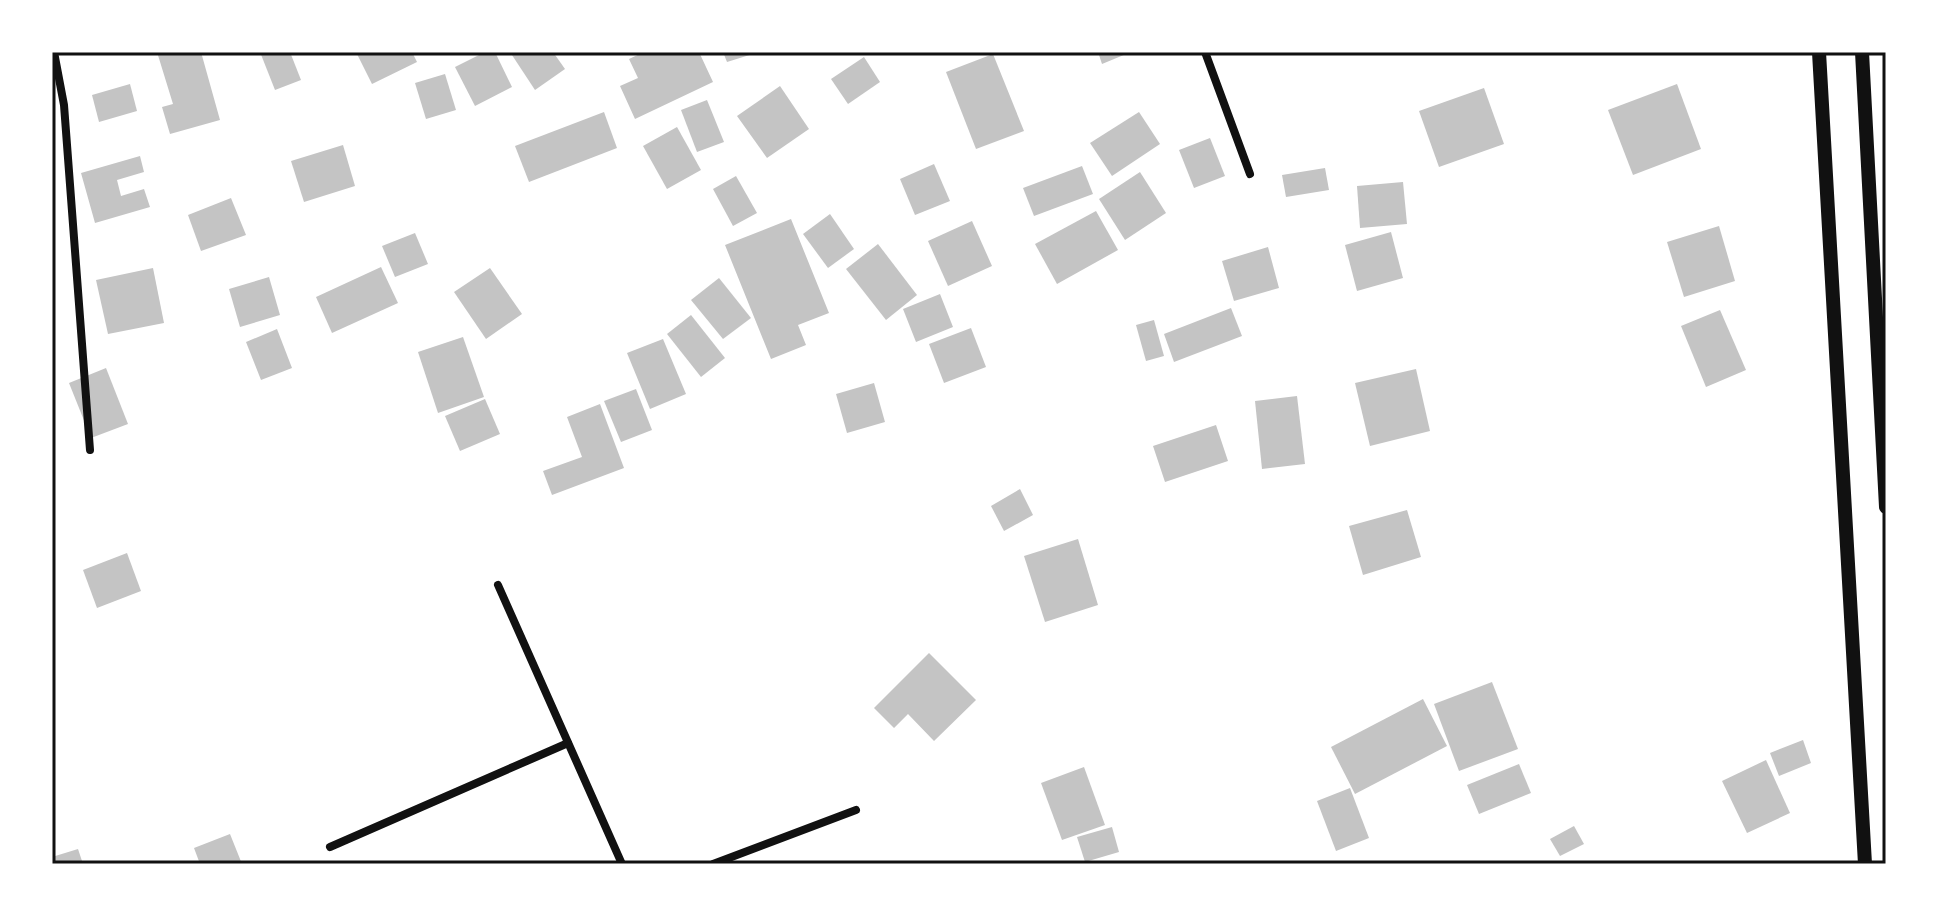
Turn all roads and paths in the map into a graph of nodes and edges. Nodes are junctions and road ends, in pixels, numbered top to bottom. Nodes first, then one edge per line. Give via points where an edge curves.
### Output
1 (54, 52) edge
2 (1205, 52) edge
3 (1819, 52) edge
4 (1862, 52) edge
5 (1250, 174) dead end
6 (90, 450) dead end
7 (1886, 507) edge
8 (498, 585) dead end
9 (568, 743) junction
10 (856, 810) dead end
11 (330, 847) dead end
12 (622, 864) edge
13 (713, 864) edge
14 (1865, 864) edge

1 - 6 street via 64,105
2 - 5 street
3 - 14 street
4 - 7 street
8 - 9 street
9 - 11 street
9 - 12 street
10 - 13 street

